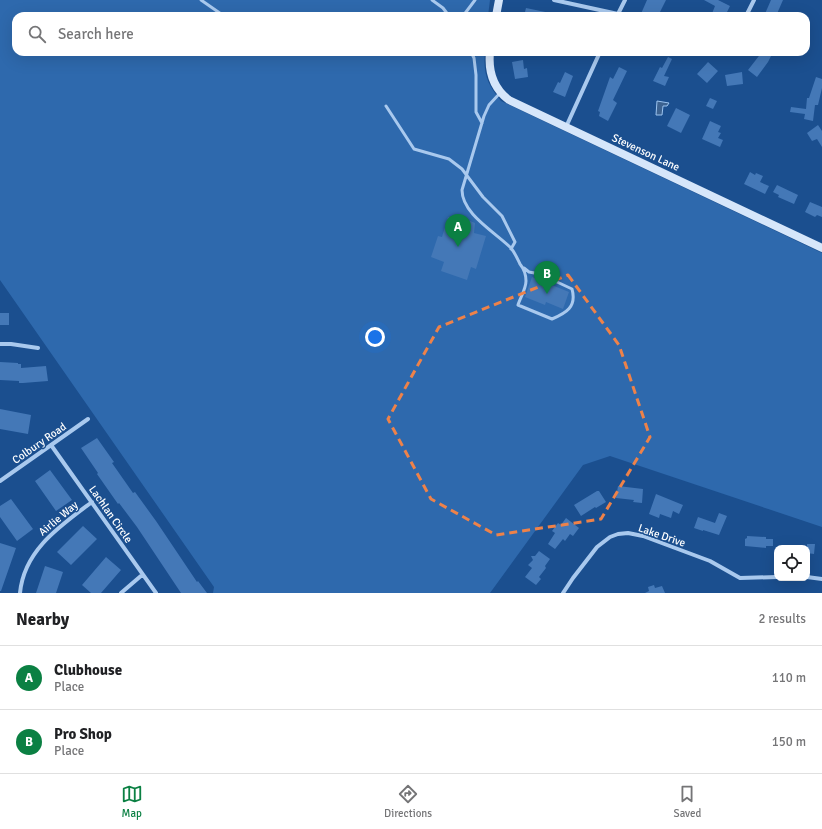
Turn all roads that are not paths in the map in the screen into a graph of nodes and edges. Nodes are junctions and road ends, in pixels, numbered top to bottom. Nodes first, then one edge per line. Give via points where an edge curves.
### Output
1 (201, 0) edge
2 (432, 0) edge
3 (475, 0) edge
4 (499, 0) edge
5 (554, 0) edge
6 (625, 0) edge
7 (754, 0) edge
8 (218, 12) edge
9 (446, 12) edge
10 (466, 12) edge
11 (497, 12) edge
12 (604, 12) edge
13 (619, 12) edge
14 (748, 12) edge
15 (473, 56) edge
16 (490, 56) edge
17 (598, 56) edge
18 (500, 93) junction
19 (386, 106) dead end
20 (482, 123) junction
21 (566, 127) junction
22 (466, 177) junction
23 (822, 248) edge
24 (512, 249) junction
25 (524, 268) junction
26 (0, 344) edge
27 (38, 348) dead end
28 (88, 419) dead end
29 (51, 445) junction
30 (0, 481) edge
31 (92, 502) junction
32 (142, 575) junction
33 (774, 577) edge
34 (810, 577) edge
35 (822, 579) edge
36 (20, 593) edge
37 (121, 593) edge
38 (156, 593) edge
39 (564, 593) edge

1 - 8 lane
2 - 9 lane
3 - 10 lane
4 - 11 street
5 - 12 street
6 - 13 street
7 - 14 street
15 - 20 lane via 476,112
16 - 18 street via 492,78
17 - 21 street
18 - 20 lane via 488,105
18 - 21 street, Stevenson Lane via 509,100
19 - 22 lane via 414,149 449,159 462,169
20 - 22 lane
21 - 23 street, Stevenson Lane
22 - 24 lane via 502,216 514,242
22 - 24 lane via 462,190 465,204
24 - 25 lane
25 - 25 lane via 526,283 518,305 552,319 566,314 573,300 572,289
26 - 27 street
28 - 29 street, Colbury Road
29 - 30 street, Colbury Road
29 - 31 street, Lachlan Circle
31 - 32 street, Lachlan Circle
31 - 36 street, Airlie Way via 46,539 26,570
32 - 37 street
32 - 38 street, Lachlan Circle
33 - 39 street, Lake Drive via 740,578 703,559 643,536 628,533 610,537 597,548
34 - 35 street

